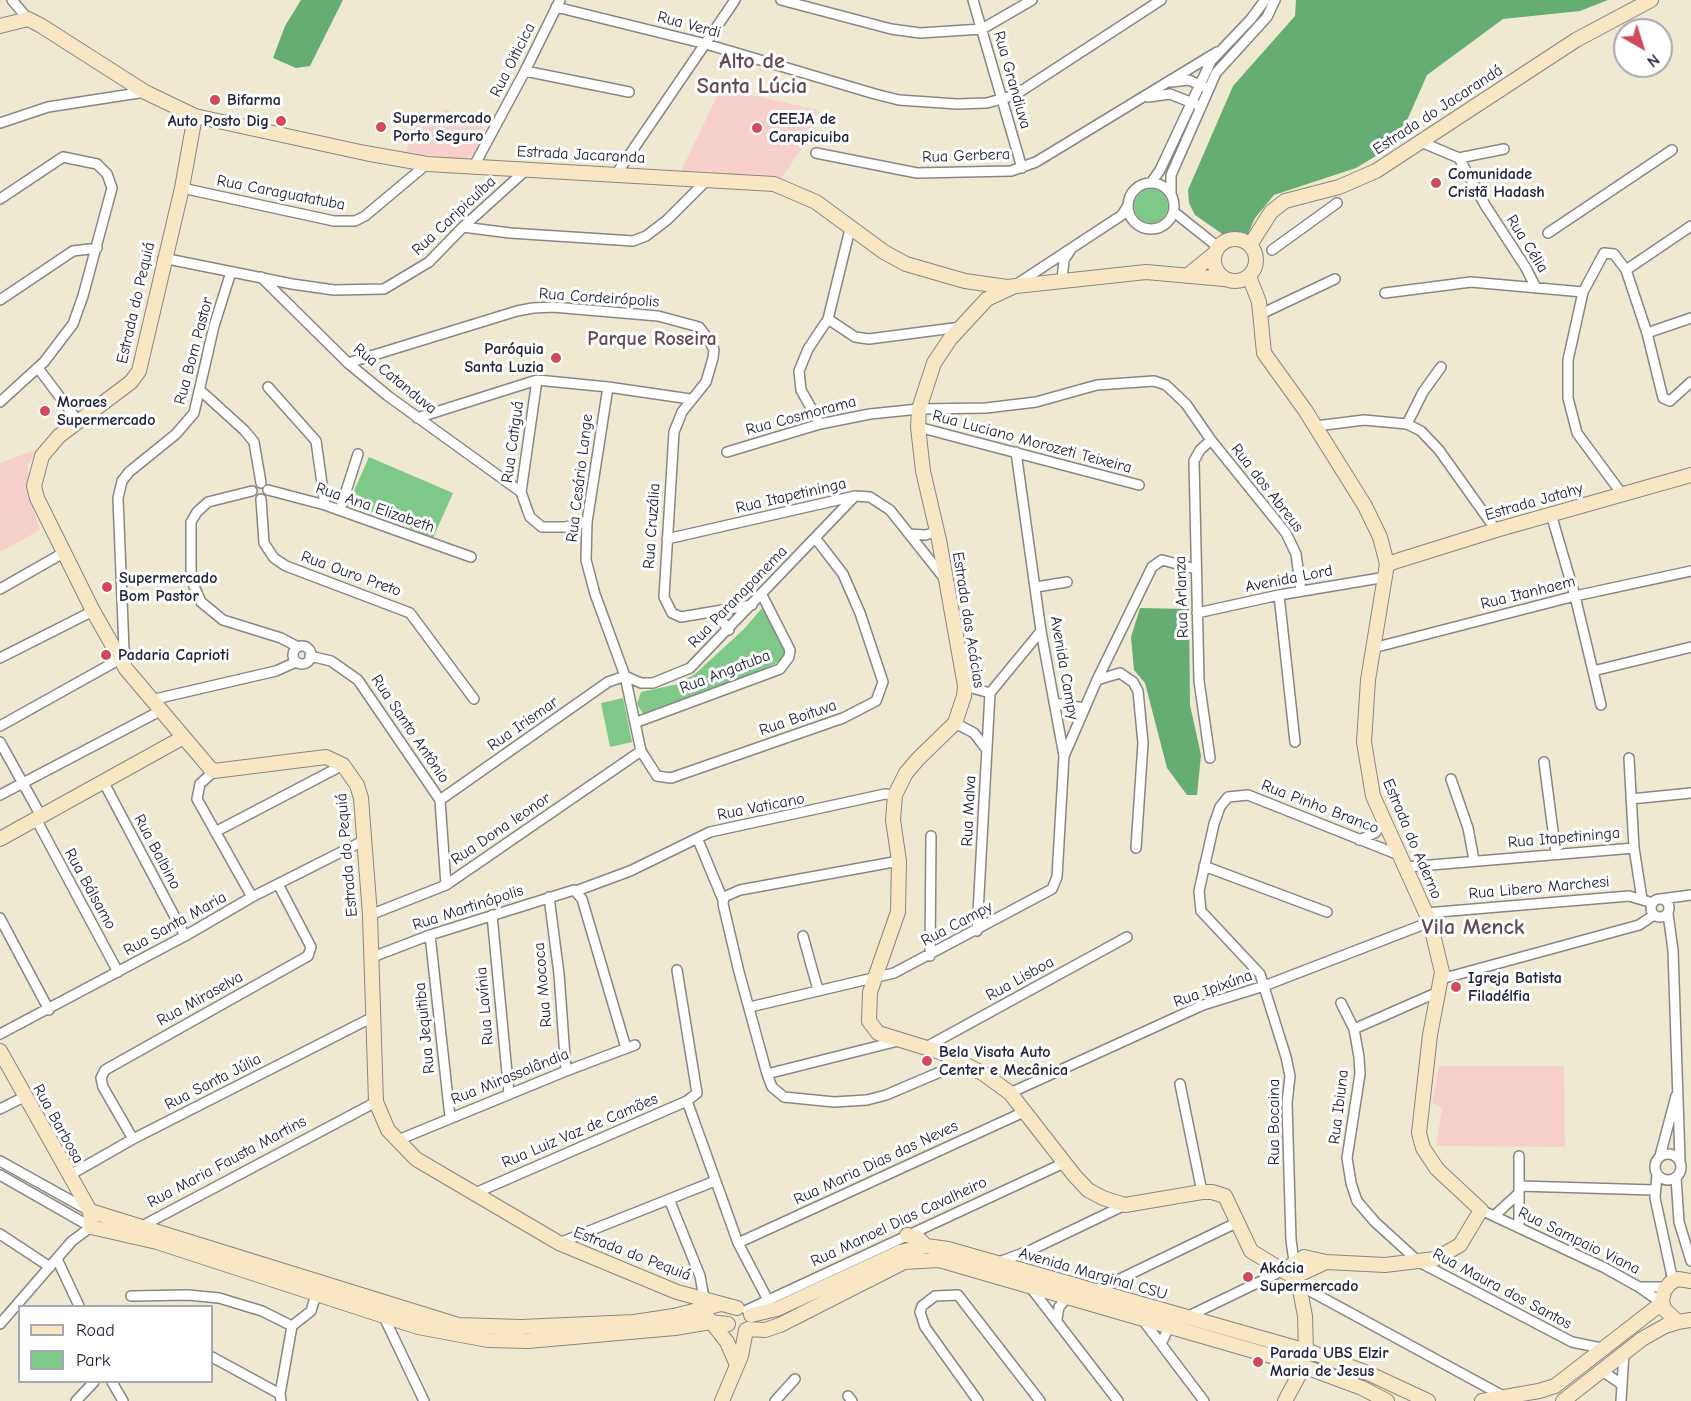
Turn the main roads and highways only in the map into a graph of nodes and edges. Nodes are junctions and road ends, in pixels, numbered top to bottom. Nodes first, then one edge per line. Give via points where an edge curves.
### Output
1 (1650, 0) edge
2 (0, 26) edge
3 (195, 116) junction
4 (1250, 244) junction
5 (1216, 251) junction
6 (1187, 276) junction
7 (1249, 276) junction
8 (1224, 279) junction
9 (1015, 286) junction
10 (1691, 475) edge
11 (1387, 571) junction
12 (182, 738) junction
13 (0, 839) edge
14 (0, 1051) edge
15 (90, 1211) junction
16 (907, 1235) road end
17 (926, 1246) junction
18 (1293, 1273) junction
19 (1015, 1275) junction
20 (1691, 1281) edge
21 (318, 1287) junction
22 (677, 1292) junction
23 (704, 1302) junction
24 (1110, 1303) junction
25 (1662, 1303) junction
26 (674, 1316) junction
27 (746, 1318) junction
28 (1687, 1321) edge
29 (710, 1322) junction
30 (728, 1325) junction
31 (592, 1330) junction
32 (727, 1341) junction
33 (1306, 1351) junction
34 (737, 1365) junction
35 (1302, 1366) junction
36 (1370, 1374) junction
37 (1362, 1388) junction
38 (722, 1401) edge
39 (1285, 1401) edge
40 (1387, 1401) edge
41 (1428, 1401) edge
42 (1482, 1401) edge
43 (1563, 1401) edge

1 - 4 main road, Estrada do Jacarandá via 1568,45 1365,177 1285,201 1271,212
2 - 3 main road via 28,19 66,39 145,92
3 - 9 main road, Estrada Jacaranda via 427,164 774,184 816,202 906,264 965,281
3 - 12 main road, Estrada do Pequiá via 139,371 131,382 78,421 42,456 34,486 93,611 122,658
4 - 5 main road via 1230,239
4 - 7 main road via 1256,261
5 - 6 main road
5 - 8 main road via 1215,268
6 - 8 main road
6 - 9 main road via 1146,272
7 - 8 main road via 1241,281
7 - 11 main road, Estrada do Aderno via 1261,314 1264,353 1316,426 1365,506 1380,537
9 - 18 main road, Estrada das Acácias via 987,299 961,327 934,363 919,409 923,471 965,686 955,723 912,766 895,795 898,912 874,978 867,1007 869,1021 878,1032 928,1046 984,1074 1010,1093 1088,1190 1125,1205 1202,1192 1225,1196 1251,1251
10 - 11 main road, Estrada Jatahy via 1496,530
11 - 18 main road, Estrada do Aderno via 1368,680 1364,742 1370,783 1438,948 1439,985 1420,1114 1420,1141 1437,1169 1488,1213 1455,1250 1435,1260 1384,1265 1326,1262 1311,1257
12 - 13 main road
12 - 22 main road, Estrada do Pequiá via 214,771 326,757 343,765 357,785 362,798 370,915 376,1102 383,1122 398,1140 416,1159 559,1243
14 - 15 main road, Rua Barbosa
15 - 21 main road, Rua Maria Fausta Martins
15 - 21 main road via 91,1227
16 - 17 main road
17 - 19 main road, Avenida Marginal CSU via 995,1263
17 - 27 main road, Avenida Marginal CSU via 900,1252 777,1309
18 - 33 main road via 1305,1316
19 - 24 main road, Avenida Marginal CSU via 1093,1292
19 - 24 main road, Avenida Marginal CSU via 1029,1286 1067,1298
19 - 27 main road, Avenida Marginal CSU via 939,1260 904,1262 780,1325 765,1330
20 - 25 main road via 1670,1284
21 - 31 main road via 458,1325
21 - 31 main road via 418,1327 488,1340 528,1341
22 - 23 main road, Estrada do Pequiá
22 - 26 main road via 679,1306
23 - 26 main road
23 - 27 main road via 723,1304
23 - 29 main road
24 - 33 main road, Avenida Marginal CSU
24 - 35 main road, Avenida Marginal CSU via 1142,1319
25 - 28 main road via 1668,1314
25 - 42 main road via 1549,1389
26 - 31 main road
27 - 30 main road via 729,1314
27 - 30 main road via 739,1332
27 - 34 main road via 746,1342
28 - 43 main road via 1655,1330
29 - 30 main road
29 - 31 main road
29 - 32 main road
30 - 32 main road
32 - 34 main road
33 - 35 main road
33 - 36 main road, Avenida Marginal CSU
34 - 38 main road
35 - 37 main road, Avenida Marginal CSU
35 - 39 main road
36 - 37 main road
36 - 41 main road, Avenida Marginal CSU
37 - 40 main road, Avenida Marginal CSU

